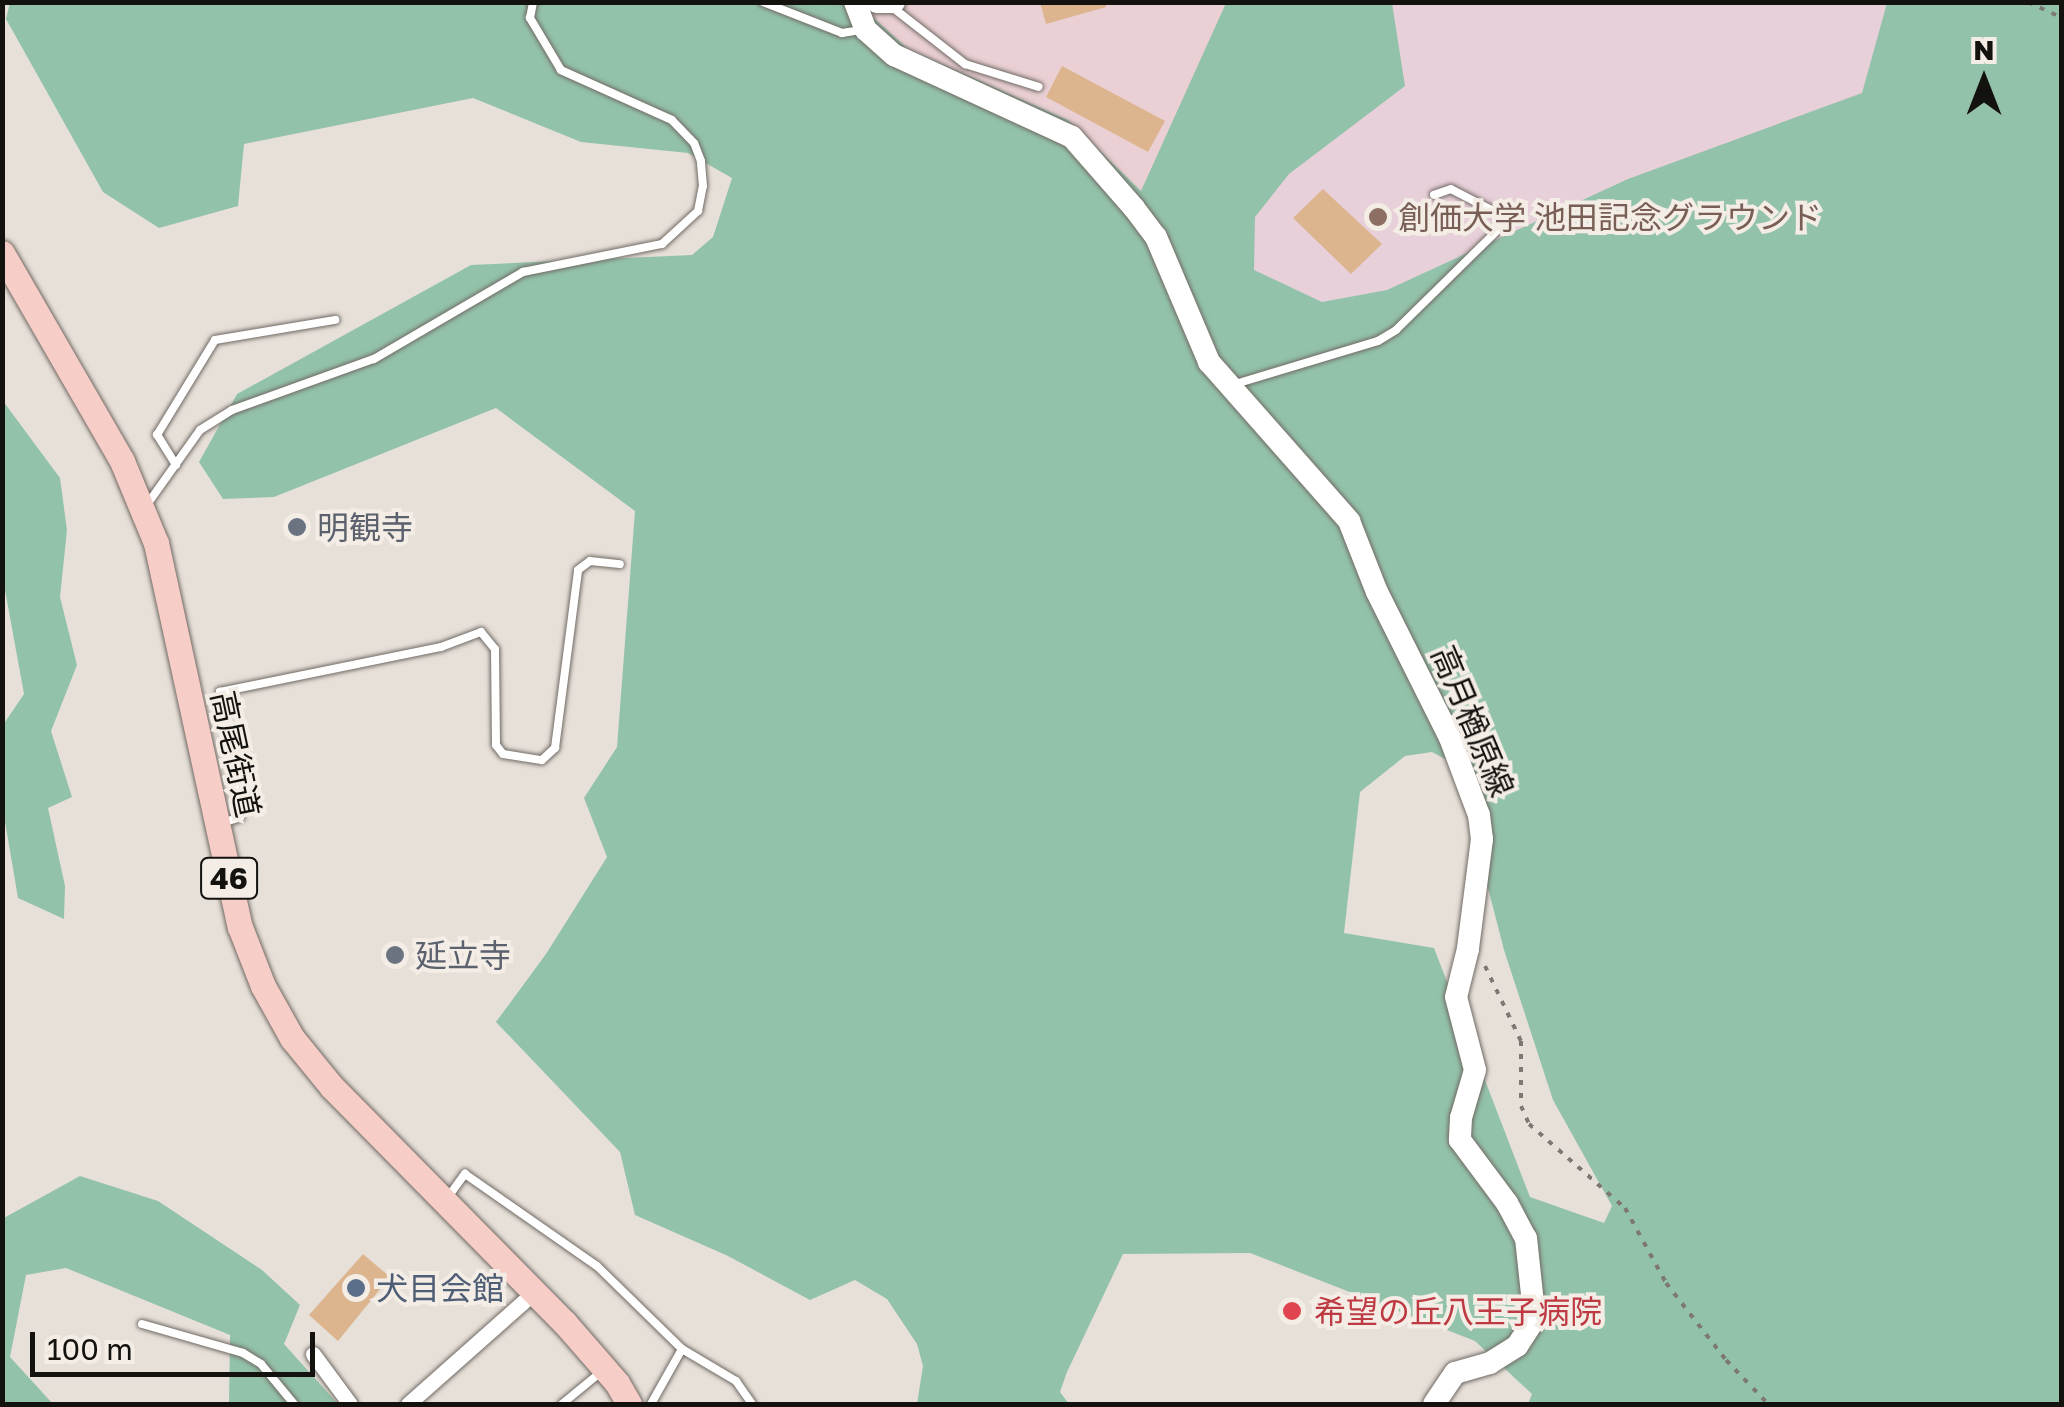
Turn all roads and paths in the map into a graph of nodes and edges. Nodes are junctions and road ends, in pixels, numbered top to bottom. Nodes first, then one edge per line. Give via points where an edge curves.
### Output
1 (533, 2) edge
2 (762, 2) edge
3 (855, 2) edge
4 (877, 2) edge
5 (2028, 2) edge
6 (890, 3) edge
7 (2062, 18) edge
8 (866, 30) junction
9 (1039, 87) dead end
10 (1434, 195) dead end
11 (2, 253) edge
12 (334, 320) dead end
13 (1226, 386) junction
14 (176, 465) junction
15 (144, 510) junction
16 (620, 564) dead end
17 (217, 824) junction
18 (1468, 949) junction
19 (444, 1201) junction
20 (534, 1292) junction
21 (142, 1324) dead end
22 (682, 1349) junction
23 (313, 1354) dead end
24 (605, 1369) junction
25 (294, 1404) edge
26 (350, 1404) edge
27 (408, 1404) edge
28 (562, 1404) edge
29 (629, 1404) edge
30 (651, 1404) edge
31 (752, 1404) edge
32 (1434, 1404) edge
33 (1768, 1404) edge

1 - 14 lane via 530,18 561,70 672,120 694,143 704,186 698,211 662,244 523,272 374,359 232,410 200,430
2 - 8 lane via 842,34
3 - 8 main road
4 - 6 main road
5 - 7 path
6 - 9 lane via 965,64
8 - 13 main road, 高月楢原線 via 894,55 1072,138 1156,237 1197,341
10 - 13 lane via 1451,189 1509,220 1378,341
11 - 15 main road, 高尾街道 / 46 via 97,413
12 - 14 lane via 215,340 157,435
13 - 18 main road, 高月楢原線 via 1349,521 1450,738 1480,815
14 - 15 lane
15 - 17 main road, 高尾街道 / 46 via 166,575
16 - 17 lane via 590,561 578,570 555,748 542,760 504,754 496,745 495,649 481,632 441,647 220,692 240,816
17 - 19 main road, 高尾街道 / 46 via 240,926 292,1038
18 - 32 main road, 高月楢原線 via 1456,998 1475,1080 1460,1140 1526,1238 1532,1322 1507,1356 1454,1373
18 - 33 path via 1483,962 1515,1022 1521,1106 1529,1124 1625,1208 1666,1282
19 - 20 main road, 高尾街道 / 46
19 - 22 lane via 466,1174 597,1266
20 - 24 main road, 高尾街道 / 46
20 - 27 street
21 - 25 lane via 243,1353
22 - 30 lane
22 - 31 lane via 736,1381
23 - 26 street
24 - 28 lane
24 - 29 main road, 高尾街道 / 46

